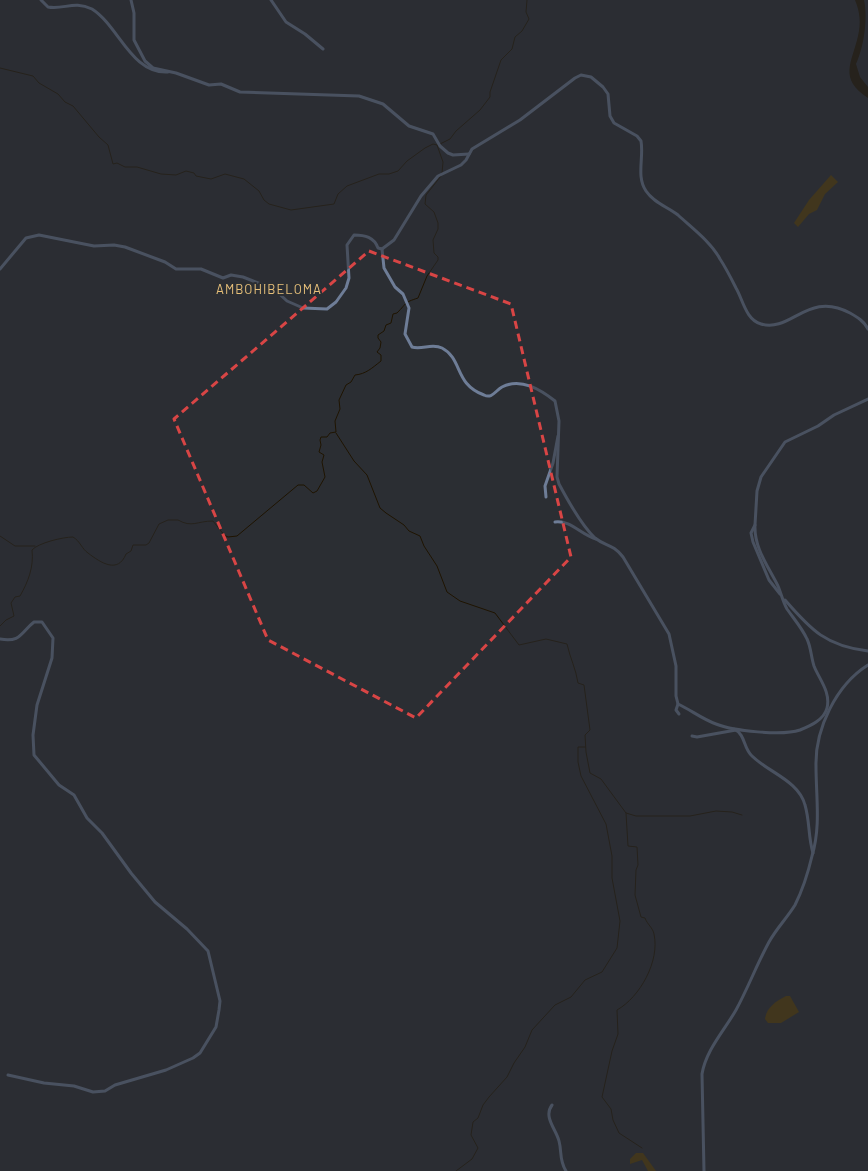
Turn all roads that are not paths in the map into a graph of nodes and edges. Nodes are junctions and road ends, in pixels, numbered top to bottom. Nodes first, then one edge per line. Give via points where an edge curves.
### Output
1 (41, 0) edge
2 (131, 0) edge
3 (271, 0) edge
4 (323, 49) dead end
5 (172, 72) junction
6 (469, 154) junction
7 (382, 249) junction
8 (0, 269) edge
9 (868, 329) edge
10 (868, 398) edge
11 (559, 433) junction
12 (546, 497) dead end
13 (555, 522) dead end
14 (596, 539) junction
15 (782, 597) junction
16 (0, 639) edge
17 (868, 651) edge
18 (868, 665) edge
19 (678, 704) junction
20 (830, 708) junction
21 (826, 710) junction
22 (679, 714) dead end
23 (730, 728) junction
24 (736, 730) junction
25 (692, 736) dead end
26 (813, 855) junction
27 (8, 1075) dead end
28 (552, 1105) dead end
29 (566, 1171) edge
30 (704, 1171) edge

1 - 5 street via 48,7 76,4 93,10 142,65 160,73
2 - 5 street via 134,13 134,40 142,56 153,68
3 - 4 street via 286,22
5 - 6 street via 209,85 221,84 240,92 359,96 383,104 409,126 433,134 444,150 453,155
6 - 7 street via 461,165 441,174 421,196 394,240
6 - 9 street via 472,149 520,120 575,78 581,75 591,77 608,94 610,116 614,123 641,141 640,169 646,191 685,222 720,258 746,311 756,322 771,326 821,305 845,310 857,317
7 - 8 street via 378,248 371,238 354,235 347,245 349,278 346,288 336,302 327,309 318,310 303,308 287,301 274,289 243,277 231,275 223,278 201,269 176,268 124,247 94,246 42,235 26,238
7 - 11 street via 384,268 395,287 403,294 409,308 404,334 412,347 442,348 456,361 459,374 465,382 484,395 493,395 502,387 519,383 536,389 555,401 559,415
10 - 15 street via 785,442 758,484 755,524 751,533 769,580
11 - 12 street via 545,486
11 - 14 street via 559,484 585,527
13 - 14 street via 567,523 586,536
14 - 19 street via 618,551 669,634 676,666
15 - 17 street via 804,622 831,642 847,648
15 - 21 street via 808,640 813,664 827,691
16 - 27 street via 10,640 22,636 34,622 42,622 53,638 52,658 37,705 33,735 34,755 59,785 74,795 87,818 102,832 155,902 208,951 220,1001 216,1027 200,1052 193,1058 166,1070 105,1091 93,1092 74,1086
18 - 20 street via 853,677
19 - 22 street via 676,710
19 - 23 street via 716,724
20 - 21 street
20 - 26 street via 821,735 816,765 819,820
21 - 23 street via 815,723 785,734
23 - 24 street
24 - 25 street
24 - 26 street via 744,739 751,755 793,786 802,796 810,825
26 - 30 street via 802,890 770,941 736,1010 709,1053 704,1066
28 - 29 street via 549,1114 550,1124 558,1139 559,1154

